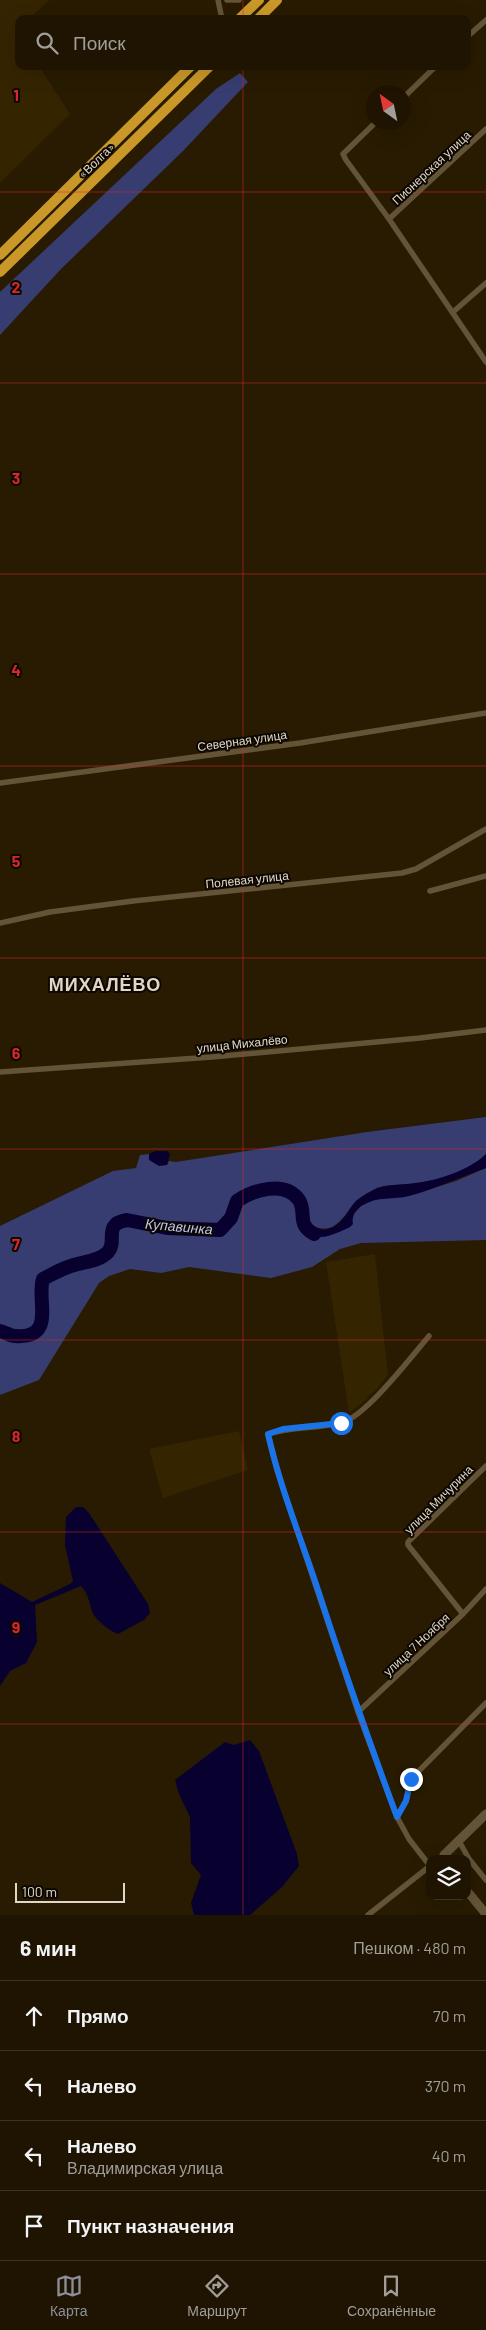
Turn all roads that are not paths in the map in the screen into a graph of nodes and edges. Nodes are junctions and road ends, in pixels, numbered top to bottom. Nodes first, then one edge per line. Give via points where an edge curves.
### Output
1 (218, 0) edge
2 (229, 0) edge
3 (239, 0) edge
4 (259, 0) edge
5 (277, 0) edge
6 (221, 15) edge
7 (243, 15) edge
8 (262, 15) edge
9 (486, 20) edge
10 (471, 33) edge
11 (187, 70) edge
12 (206, 70) edge
13 (432, 70) edge
14 (411, 90) edge
15 (486, 129) edge
16 (368, 130) edge
17 (389, 219) junction
18 (0, 255) edge
19 (0, 272) edge
20 (486, 283) edge
21 (453, 312) junction
22 (486, 362) edge
23 (486, 713) edge
24 (0, 783) edge
25 (486, 829) edge
26 (486, 876) edge
27 (430, 891) dead end
28 (0, 923) edge
29 (486, 1030) edge
30 (0, 1072) edge
31 (429, 1336) dead end
32 (486, 1466) edge
33 (486, 1589) edge
34 (463, 1614) junction
35 (486, 1703) edge
36 (358, 1712) junction
37 (486, 1814) edge
38 (397, 1817) junction
39 (459, 1841) junction
40 (446, 1855) edge
41 (426, 1861) edge
42 (426, 1869) edge
43 (486, 1880) edge
44 (471, 1896) edge
45 (486, 1914) edge
46 (368, 1915) edge

1 - 6 street
2 - 3 street
4 - 7 highway
5 - 8 highway
9 - 10 street
11 - 18 highway, «Волга»
12 - 19 highway, «Волга»
13 - 14 street
15 - 17 street, Пионерская улица
16 - 17 street via 343,154
17 - 21 street
20 - 21 street
21 - 22 street
23 - 24 street, Северная улица
25 - 28 street, Полевая улица via 416,869 402,873 133,901 50,912
26 - 27 street
29 - 30 street, улица Михалёво via 212,1057
31 - 36 street via 354,1418 341,1423 283,1429 268,1434 276,1470
32 - 34 street, улица Мичурина via 408,1542 409,1548
33 - 34 street, улица 7 Ноября
34 - 36 street, улица 7 Ноября
35 - 38 street via 411,1779 406,1801
36 - 38 street
37 - 39 main road
38 - 41 street
39 - 40 main road
39 - 43 street
42 - 46 street
44 - 45 main road

